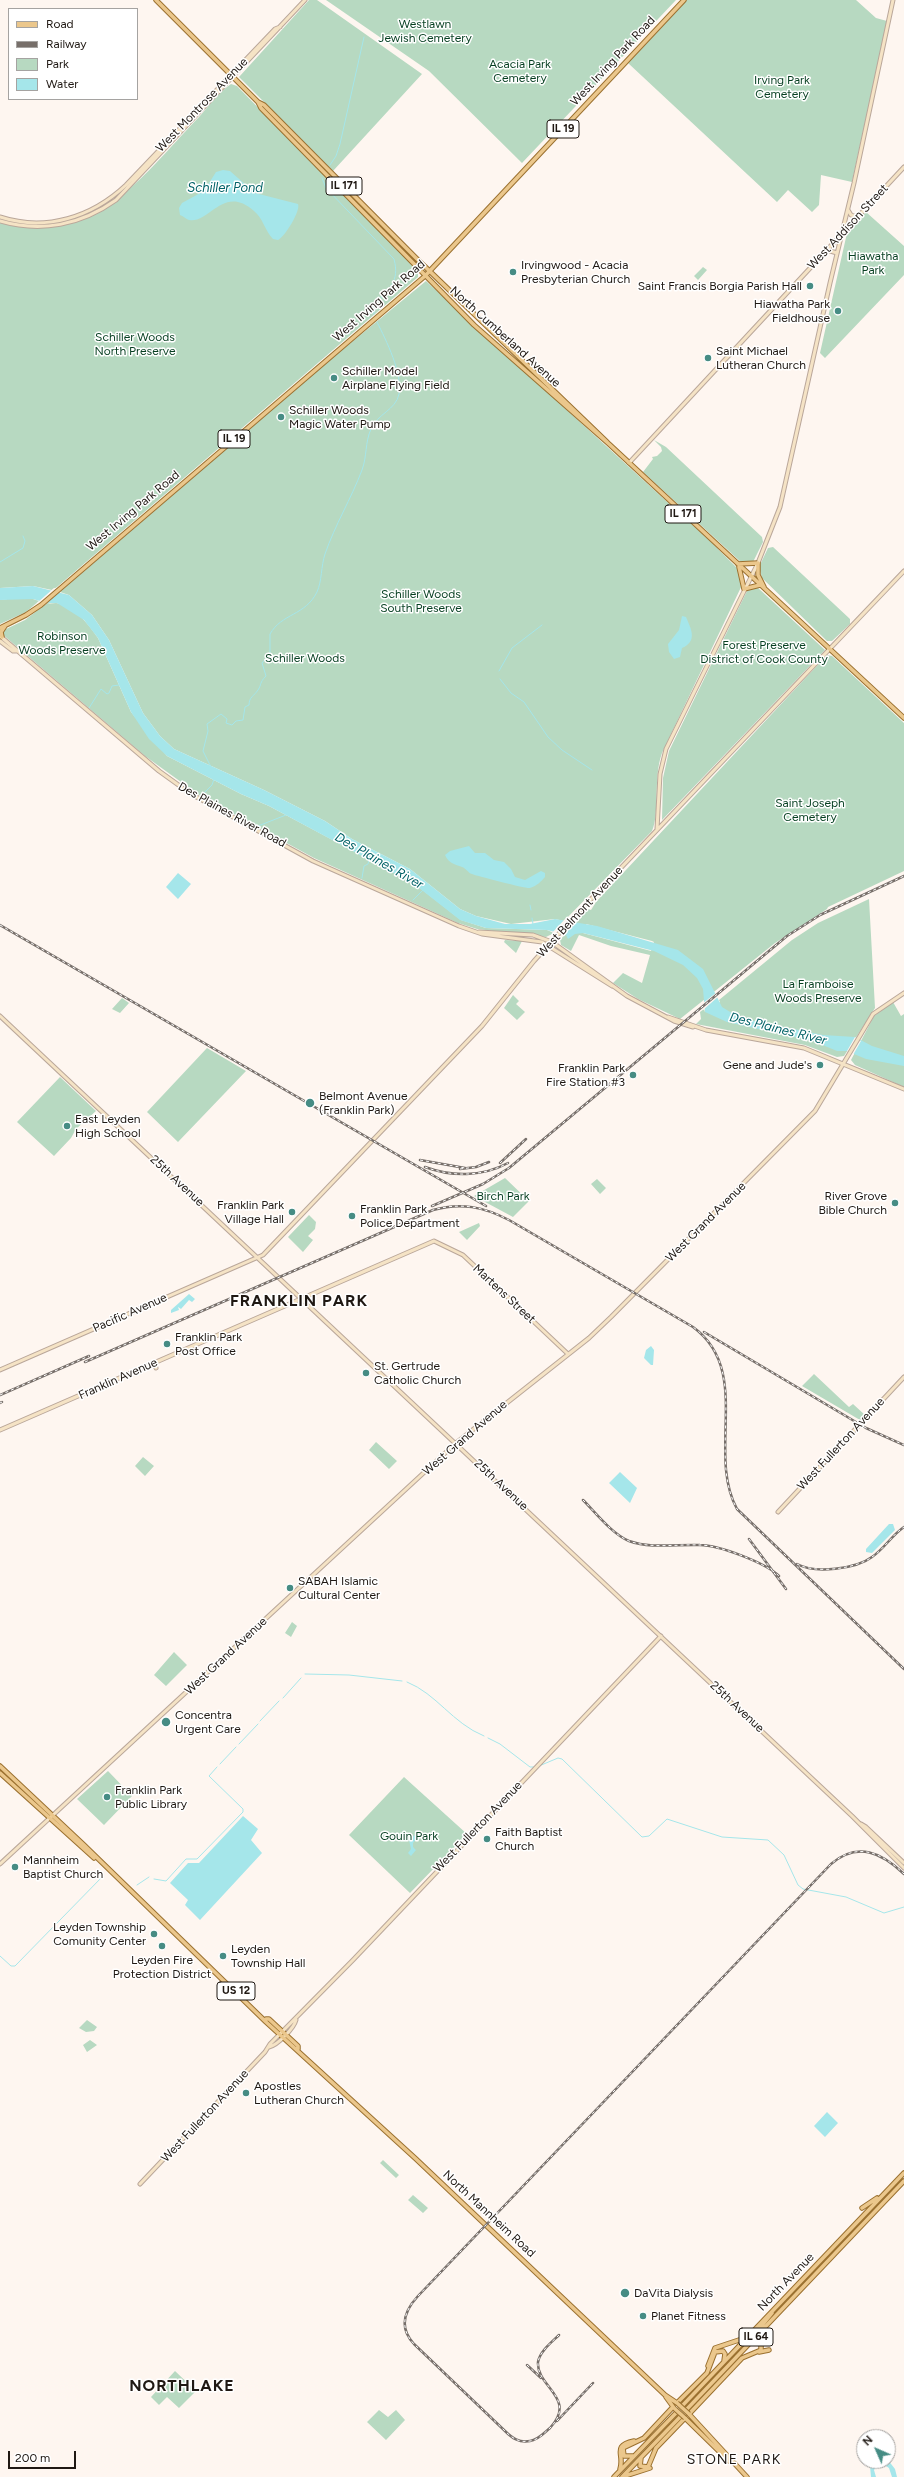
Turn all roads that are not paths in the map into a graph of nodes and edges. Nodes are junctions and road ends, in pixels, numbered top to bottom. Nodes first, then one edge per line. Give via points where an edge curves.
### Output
1 (156, 0) edge
2 (305, 0) edge
3 (684, 0) edge
4 (893, 0) edge
5 (232, 76) junction
6 (258, 102) junction
7 (904, 167) edge
8 (128, 186) junction
9 (848, 210) junction
10 (0, 217) edge
11 (857, 218) junction
12 (0, 221) edge
13 (843, 232) junction
14 (826, 251) junction
15 (838, 253) junction
16 (430, 271) junction
17 (425, 276) junction
18 (609, 444) junction
19 (629, 463) junction
20 (758, 563) junction
21 (738, 564) junction
22 (904, 570) edge
23 (751, 576) junction
24 (760, 585) junction
25 (744, 588) junction
26 (764, 588) junction
27 (5, 625) junction
28 (0, 628) edge
29 (1, 638) edge
30 (830, 648) junction
31 (904, 718) edge
32 (657, 830) junction
33 (476, 932) junction
34 (552, 942) junction
35 (548, 945) junction
36 (612, 986) junction
37 (904, 993) edge
38 (0, 1016) edge
39 (844, 1064) junction
40 (904, 1089) edge
41 (434, 1242) joint
42 (259, 1257) junction
43 (302, 1298) junction
44 (568, 1354) junction
45 (154, 1363) junction
46 (156, 1368) dead end
47 (0, 1370) edge
48 (904, 1377) edge
49 (0, 1430) edge
50 (456, 1443) junction
51 (778, 1512) dead end
52 (661, 1636) junction
53 (0, 1766) edge
54 (0, 1773) edge
55 (54, 1816) junction
56 (50, 1819) junction
57 (872, 1834) junction
58 (904, 1863) edge
59 (0, 1864) edge
60 (106, 1867) junction
61 (904, 1868) edge
62 (282, 2034) junction
63 (904, 2173) edge
64 (904, 2181) edge
65 (140, 2184) dead end
66 (885, 2193) junction
67 (888, 2198) junction
68 (889, 2203) dead end
69 (862, 2208) dead end
70 (877, 2216) dead end
71 (870, 2217) junction
72 (773, 2310) junction
73 (761, 2331) junction
74 (749, 2335) junction
75 (760, 2342) junction
76 (750, 2344) junction
77 (768, 2350) dead end
78 (758, 2352) junction
79 (741, 2353) junction
80 (724, 2361) junction
81 (706, 2373) junction
82 (665, 2395) junction
83 (677, 2403) junction
84 (683, 2405) dead end
85 (673, 2408) junction
86 (687, 2409) dead end
87 (676, 2413) dead end
88 (688, 2414) junction
89 (680, 2417) dead end
90 (685, 2418) junction
91 (647, 2435) junction
92 (654, 2451) junction
93 (634, 2456) junction
94 (641, 2458) junction
95 (735, 2465) junction
96 (618, 2473) junction
97 (614, 2477) edge
98 (623, 2477) edge
99 (747, 2477) edge

1 - 5 main road, North Cumberland Avenue / IL 171
2 - 5 main road, West Montrose Avenue
3 - 16 main road, West Irving Park Road / IL 19
4 - 9 main road
5 - 6 main road, North Cumberland Avenue / IL 171
5 - 8 main road, West Montrose Avenue
6 - 16 main road, North Cumberland Avenue / IL 171 via 264,105
6 - 17 main road, North Cumberland Avenue / IL 171
7 - 11 main road, West Addison Street
8 - 10 main road via 101,205 69,219 33,223
8 - 12 main road via 102,209 68,223 31,227
9 - 11 main road
9 - 13 main road
11 - 13 main road, West Addison Street
13 - 14 main road, West Addison Street
13 - 15 main road
14 - 15 main road
14 - 19 main road, West Addison Street
15 - 20 main road via 780,507
16 - 17 main road, West Irving Park Road / IL 19
16 - 18 main road, North Cumberland Avenue / IL 171
17 - 18 main road, North Cumberland Avenue / IL 171 via 474,326
17 - 27 main road, West Irving Park Road / IL 19 via 41,604
18 - 19 main road, North Cumberland Avenue / IL 171
19 - 21 main road, North Cumberland Avenue / IL 171
20 - 21 main road
20 - 23 main road
20 - 26 main road via 758,574
21 - 23 main road, North Cumberland Avenue / IL 171
21 - 25 main road via 744,578
22 - 30 main road, West Belmont Avenue
23 - 24 main road, North Cumberland Avenue / IL 171
23 - 25 main road
24 - 25 main road
24 - 26 main road, North Cumberland Avenue / IL 171
25 - 32 main road via 666,749 659,786
26 - 30 main road, North Cumberland Avenue / IL 171
27 - 28 main road, IL 19
27 - 29 main road
29 - 33 main road, Des Plaines River Road via 159,771 191,794 319,863
30 - 31 main road, IL 171
30 - 32 main road, West Belmont Avenue
32 - 34 main road, West Belmont Avenue
33 - 34 main road, Des Plaines River Road via 533,935
33 - 35 main road, Des Plaines River Road via 532,939
34 - 35 main road, West Belmont Avenue
34 - 36 main road, Des Plaines River Road
35 - 36 main road, Des Plaines River Road
35 - 42 main road, West Belmont Avenue via 482,1026 308,1210
36 - 39 main road, Des Plaines River Road via 681,1024 799,1047
37 - 39 main road, West Grand Avenue via 876,1011
38 - 42 main road, 25th Avenue
39 - 40 main road, Des Plaines River Road
39 - 44 main road, West Grand Avenue via 808,1119 614,1314
41 - 43 main road, Franklin Avenue
41 - 44 main road, Martens Street via 463,1256
42 - 43 main road, 25th Avenue
42 - 47 main road, Pacific Avenue
43 - 45 main road, Franklin Avenue
43 - 50 main road, 25th Avenue
44 - 50 main road, West Grand Avenue
45 - 46 main road
45 - 49 main road, Franklin Avenue
48 - 51 main road, West Fullerton Avenue
50 - 52 main road, 25th Avenue
50 - 55 main road, West Grand Avenue
52 - 57 main road, 25th Avenue
52 - 62 main road, West Fullerton Avenue
53 - 55 main road, North Mannheim Road / US 12
54 - 56 main road, North Mannheim Road / US 12
55 - 56 main road, West Grand Avenue
55 - 60 main road, North Mannheim Road / US 12
56 - 59 main road, West Grand Avenue
56 - 60 main road, North Mannheim Road / US 12
57 - 58 main road
57 - 61 main road
60 - 62 main road, North Mannheim Road / US 12
62 - 65 main road, West Fullerton Avenue
62 - 82 main road, North Mannheim Road / US 12 via 298,2046 298,2049
63 - 66 main road, North Avenue / IL 64
64 - 67 main road, North Avenue / IL 64
66 - 69 main road
66 - 72 main road, North Avenue / IL 64
67 - 68 main road
67 - 71 main road, North Avenue / IL 64
70 - 71 main road
71 - 73 main road, North Avenue / IL 64
72 - 74 main road, North Avenue / IL 64
72 - 79 main road
73 - 75 main road
73 - 76 main road, North Avenue / IL 64
74 - 80 main road, North Avenue / IL 64
74 - 81 main road via 715,2348
75 - 76 main road
75 - 78 main road via 762,2348
76 - 79 main road, North Avenue / IL 64
77 - 78 main road
78 - 88 main road via 740,2360
79 - 86 main road, North Avenue / IL 64
80 - 81 main road via 723,2351 715,2352
80 - 84 main road, North Avenue / IL 64
81 - 83 main road
82 - 83 main road, North Mannheim Road / US 12
82 - 85 main road, North Mannheim Road / US 12
83 - 88 main road, North Mannheim Road / US 12, bridge
85 - 90 main road, North Mannheim Road / US 12, bridge
85 - 91 main road
87 - 93 main road
88 - 95 main road, North Mannheim Road / US 12
89 - 94 main road
90 - 92 main road
90 - 95 main road, North Mannheim Road / US 12
91 - 93 main road via 641,2441 623,2448 624,2456
91 - 96 main road via 622,2446 619,2451 621,2464
92 - 94 main road via 647,2468 640,2466
92 - 98 main road via 650,2468
93 - 96 main road
94 - 98 main road
95 - 99 main road, North Mannheim Road / US 12
96 - 97 main road

